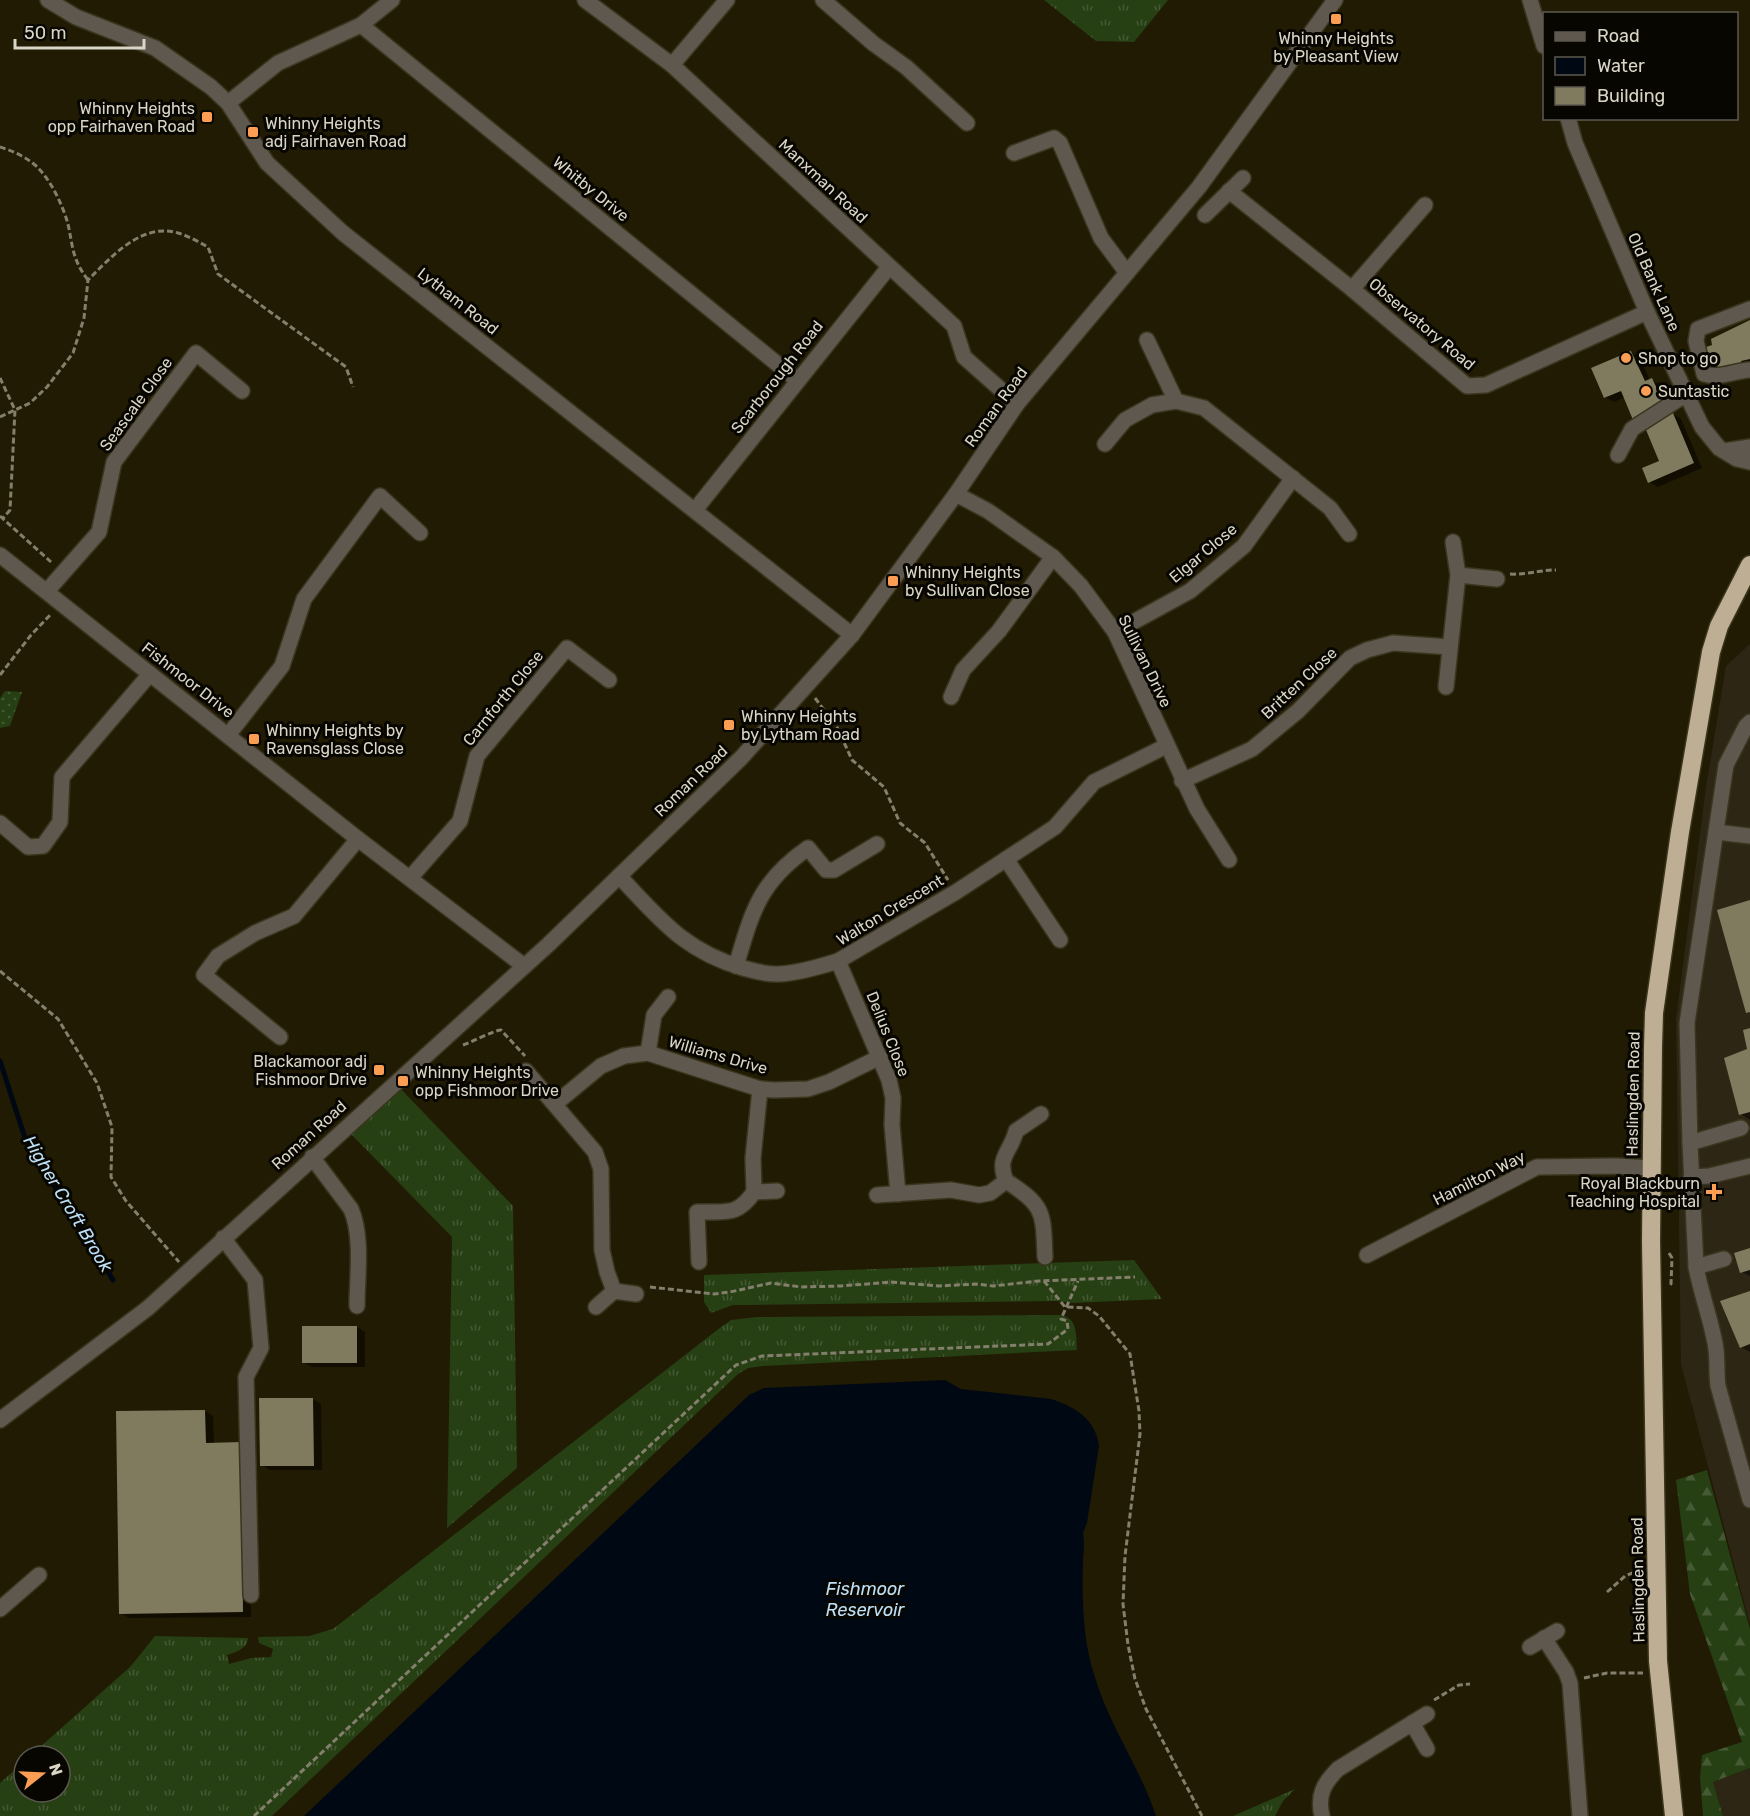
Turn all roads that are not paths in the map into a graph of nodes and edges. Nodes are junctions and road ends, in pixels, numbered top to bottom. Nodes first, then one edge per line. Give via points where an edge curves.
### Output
1 (48, 0) edge
2 (392, 0) edge
3 (585, 0) edge
4 (727, 0) edge
5 (823, 0) edge
6 (1335, 0) edge
7 (1530, 0) edge
8 (362, 25) junction
9 (1543, 40) edge
10 (672, 65) junction
11 (228, 102) junction
12 (1569, 120) edge
13 (967, 123) dead end
14 (1014, 153) dead end
15 (1243, 178) dead end
16 (1229, 191) junction
17 (1425, 206) dead end
18 (1205, 215) dead end
19 (889, 267) junction
20 (1127, 273) junction
21 (1352, 289) junction
22 (1750, 309) edge
23 (1647, 312) junction
24 (1148, 340) dead end
25 (1750, 370) edge
26 (797, 380) junction
27 (242, 391) dead end
28 (1686, 395) junction
29 (1176, 401) junction
30 (1017, 404) junction
31 (1105, 444) dead end
32 (1750, 447) edge
33 (1724, 451) junction
34 (1618, 455) dead end
35 (1750, 462) edge
36 (1293, 478) junction
37 (956, 494) junction
38 (695, 510) junction
39 (420, 533) dead end
40 (1349, 534) dead end
41 (1453, 542) dead end
42 (0, 555) edge
43 (1053, 557) junction
44 (1750, 565) edge
45 (1458, 575) junction
46 (1497, 579) road end
47 (47, 591) junction
48 (1115, 632) junction
49 (852, 635) junction
50 (1450, 647) junction
51 (150, 674) junction
52 (609, 680) dead end
53 (1446, 687) dead end
54 (951, 698) dead end
55 (1750, 722) edge
56 (229, 734) junction
57 (1166, 746) junction
58 (1182, 781) junction
59 (0, 823) edge
60 (1716, 832) junction
61 (1750, 836) edge
62 (358, 838) junction
63 (877, 844) dead end
64 (1006, 859) junction
65 (1229, 861) dead end
66 (619, 876) junction
67 (410, 879) junction
68 (1060, 940) dead end
69 (838, 961) junction
70 (524, 966) junction
71 (736, 966) junction
72 (668, 997) dead end
73 (280, 1037) dead end
74 (648, 1053) junction
75 (880, 1057) junction
76 (526, 1071) road end
77 (760, 1089) junction
78 (555, 1104) junction
79 (1041, 1114) dead end
80 (1741, 1128) dead end
81 (1690, 1143) junction
82 (312, 1157) junction
83 (1750, 1166) edge
84 (1652, 1168) junction
85 (1691, 1177) junction
86 (1006, 1181) junction
87 (754, 1191) junction
88 (777, 1191) dead end
89 (898, 1194) junction
90 (877, 1195) dead end
91 (223, 1238) junction
92 (1367, 1255) dead end
93 (1045, 1257) dead end
94 (1724, 1259) dead end
95 (699, 1262) dead end
96 (1696, 1267) junction
97 (614, 1291) junction
98 (636, 1294) road end
99 (357, 1306) dead end
100 (596, 1307) dead end
101 (0, 1420) edge
102 (1747, 1475) edge
103 (1750, 1500) edge
104 (39, 1575) dead end
105 (251, 1594) dead end
106 (0, 1610) edge
107 (1530, 1647) dead end
108 (1427, 1714) road end
109 (1412, 1724) junction
110 (1427, 1749) dead end
111 (1322, 1816) edge
112 (1580, 1816) edge
113 (1674, 1816) edge

1 - 11 street, Lytham Road via 76,17 155,48
2 - 8 street
3 - 10 street, Manxman Road
4 - 10 street
5 - 13 street
6 - 20 street, Roman Road via 1199,187
7 - 9 street
8 - 11 street via 278,63
8 - 26 street, Whitby Drive
10 - 19 street, Manxman Road
11 - 38 street, Lytham Road via 267,163 343,233
12 - 23 street, Old Bank Lane
14 - 20 street via 1054,138 1060,143 1101,238
15 - 16 street
16 - 18 street
16 - 21 street, Observatory Road
17 - 21 street
19 - 26 street, Scarborough Road
19 - 30 street, Manxman Road via 954,326 964,357
20 - 30 street, Roman Road
21 - 23 street, Observatory Road via 1467,386 1486,385
22 - 25 street via 1698,329 1696,341 1704,374 1715,377
23 - 28 street, Old Bank Lane
24 - 29 street
26 - 38 street, Scarborough Road
27 - 47 street, Seascale Close via 196,353 114,462 99,532
28 - 33 street, Old Bank Lane via 1702,427
28 - 34 street via 1632,429
29 - 31 street via 1152,405 1125,420
29 - 36 street via 1204,408
30 - 37 street, Roman Road
32 - 33 street
33 - 35 street, Old Bank Lane
36 - 40 street via 1330,508
36 - 48 street, Elgar Close via 1244,546 1190,591
37 - 43 street, Sullivan Drive via 988,511
37 - 49 street, Roman Road
38 - 49 street, Lytham Road
39 - 56 street via 380,496 304,599 282,666
41 - 45 street
42 - 47 street, Fishmoor Drive
43 - 48 street, Sullivan Drive via 1081,586
43 - 54 street via 999,631 963,670
44 - 84 highway, Haslingden Road via 1719,626 1711,652 1682,821 1654,1012
45 - 46 street
45 - 50 street
47 - 51 street, Fishmoor Drive
48 - 57 street, Sullivan Drive
49 - 66 street, Roman Road via 741,758
50 - 53 street
50 - 58 street, Britten Close via 1393,643 1350,658 1298,711 1252,750
51 - 56 street, Fishmoor Drive
51 - 59 street via 62,777 60,822 43,846 28,847
52 - 67 street, Carnforth Close via 567,648 477,756 460,821
55 - 60 street via 1726,765
56 - 62 street, Fishmoor Drive
57 - 58 street, Sullivan Drive
57 - 64 street, Walton Crescent via 1094,782 1055,827
58 - 65 street, Sullivan Drive
60 - 61 street
60 - 81 street via 1687,1023
62 - 67 street, Fishmoor Drive
62 - 73 street via 294,916 227,950 204,975
63 - 71 street via 834,870 826,870 808,848 788,862 758,900
64 - 68 street
64 - 69 street, Walton Crescent
66 - 70 street, Roman Road
66 - 71 street, Walton Crescent via 677,935 696,949
67 - 70 street, Fishmoor Drive
69 - 71 street, Walton Crescent via 777,975
69 - 75 street, Delius Close
70 - 82 street, Roman Road
72 - 74 street, Williams Drive via 654,1015
74 - 77 street, Williams Drive
74 - 78 street, Williams Drive via 611,1060
75 - 77 street, Williams Drive via 829,1083 808,1089
75 - 89 street, Delius Close via 893,1098
76 - 78 street
77 - 87 street
78 - 97 street via 595,1152 601,1169 602,1250
79 - 86 street via 1016,1131 1002,1162
80 - 81 street
81 - 85 street
82 - 91 street, Roman Road
82 - 99 street via 355,1217
83 - 85 street
84 - 92 street, Hamilton Way via 1537,1167
84 - 113 highway, Haslingden Road via 1659,1673
85 - 96 street
86 - 89 street via 990,1193 979,1195 951,1190
86 - 93 street via 1042,1212
87 - 88 street
87 - 95 street via 745,1205 732,1211 697,1212
89 - 90 street
91 - 101 street, Roman Road via 148,1308
91 - 105 street via 255,1280 261,1348 246,1377
94 - 96 street
96 - 102 street via 1716,1344 1718,1386
97 - 98 street
97 - 100 street
102 - 103 street
104 - 106 street
107 - 112 street via 1550,1635 1570,1683
108 - 109 street
109 - 110 street
109 - 111 street via 1338,1769 1326,1781 1321,1795

